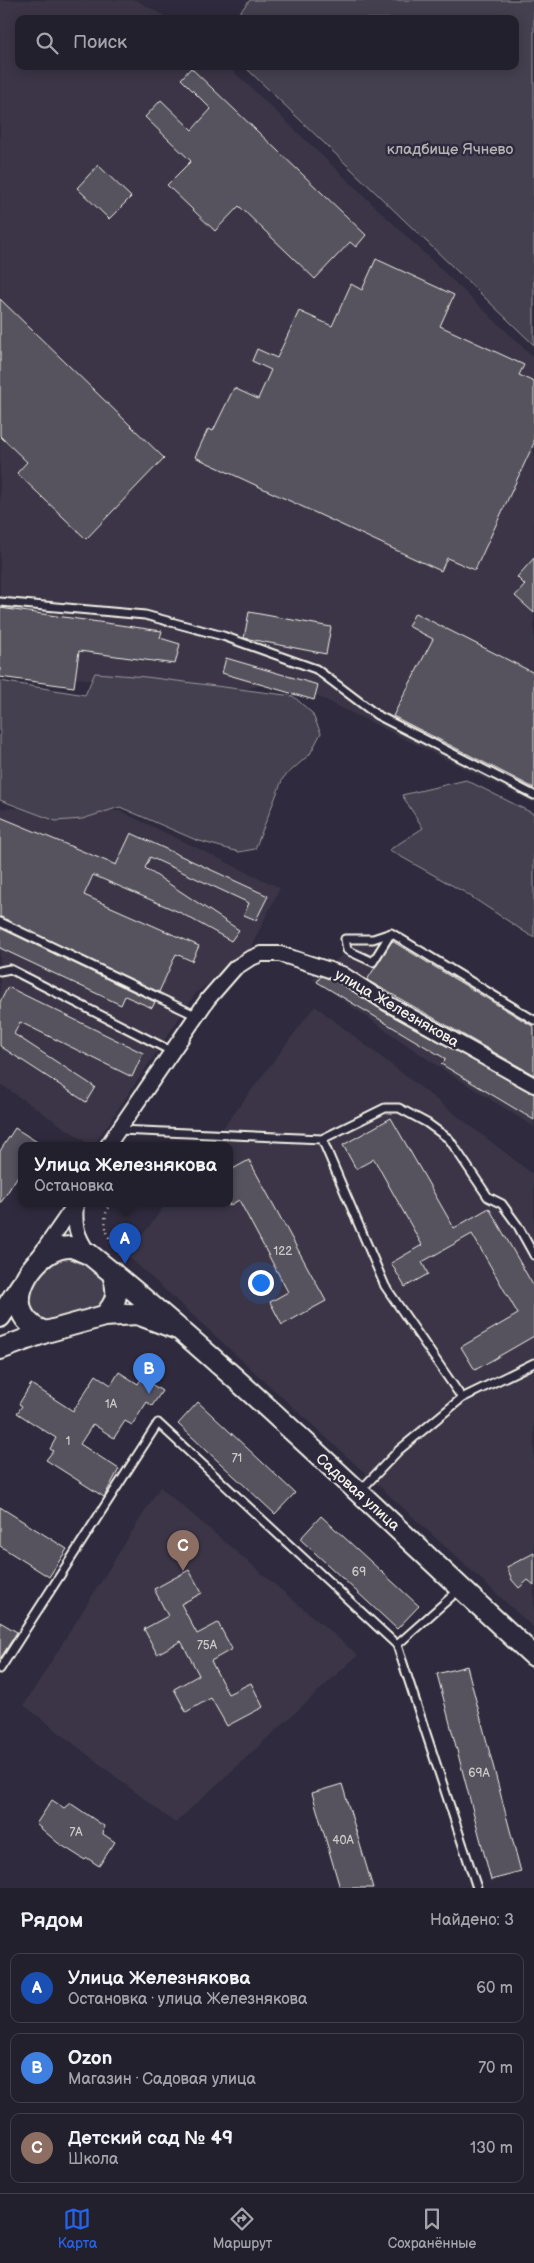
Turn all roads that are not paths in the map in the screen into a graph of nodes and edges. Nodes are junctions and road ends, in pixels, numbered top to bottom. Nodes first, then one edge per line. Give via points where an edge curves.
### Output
1 (0, 602) edge
2 (534, 795) edge
3 (0, 922) edge
4 (391, 933) junction
5 (0, 971) edge
6 (196, 1016) junction
7 (534, 1020) edge
8 (171, 1051) junction
9 (534, 1086) edge
10 (118, 1130) junction
11 (322, 1139) junction
12 (110, 1142) edge
13 (73, 1207) edge
14 (76, 1207) edge
15 (88, 1254) junction
16 (534, 1255) edge
17 (36, 1261) junction
18 (112, 1272) junction
19 (23, 1282) junction
20 (104, 1316) junction
21 (0, 1318) edge
22 (180, 1330) junction
23 (46, 1332) junction
24 (0, 1349) edge
25 (534, 1363) edge
26 (462, 1398) junction
27 (359, 1492) junction
28 (460, 1588) junction
29 (397, 1646) junction
30 (534, 1656) edge
31 (0, 1669) edge
32 (477, 1888) edge

1 - 2 lane via 145,615 223,636 306,665 377,715
3 - 6 lane
4 - 4 lane via 373,962 347,950 345,939 373,939
4 - 7 lane
5 - 8 lane via 10,969
6 - 8 street, улица Железнякова
6 - 9 street, улица Железнякова via 235,968 262,954 280,954 342,974
8 - 10 street, улица Железнякова
10 - 11 lane
10 - 12 street, улица Железнякова
11 - 16 lane via 385,1108 399,1108 420,1119 449,1139 488,1197 502,1204
11 - 26 lane via 385,1286
13 - 17 street
14 - 15 street via 78,1237
15 - 17 main road via 71,1247 54,1250
15 - 18 main road
17 - 19 main road
18 - 20 main road via 117,1298
18 - 22 main road, Садовая улица
19 - 21 main road
19 - 23 main road via 19,1300 23,1314 31,1325
20 - 22 main road via 137,1314
20 - 23 main road
22 - 27 main road, Садовая улица
23 - 24 main road
25 - 26 lane
26 - 27 lane via 399,1450
27 - 28 main road, Садовая улица
28 - 29 lane
28 - 30 main road, Садовая улица
29 - 31 lane via 158,1423
29 - 32 lane

